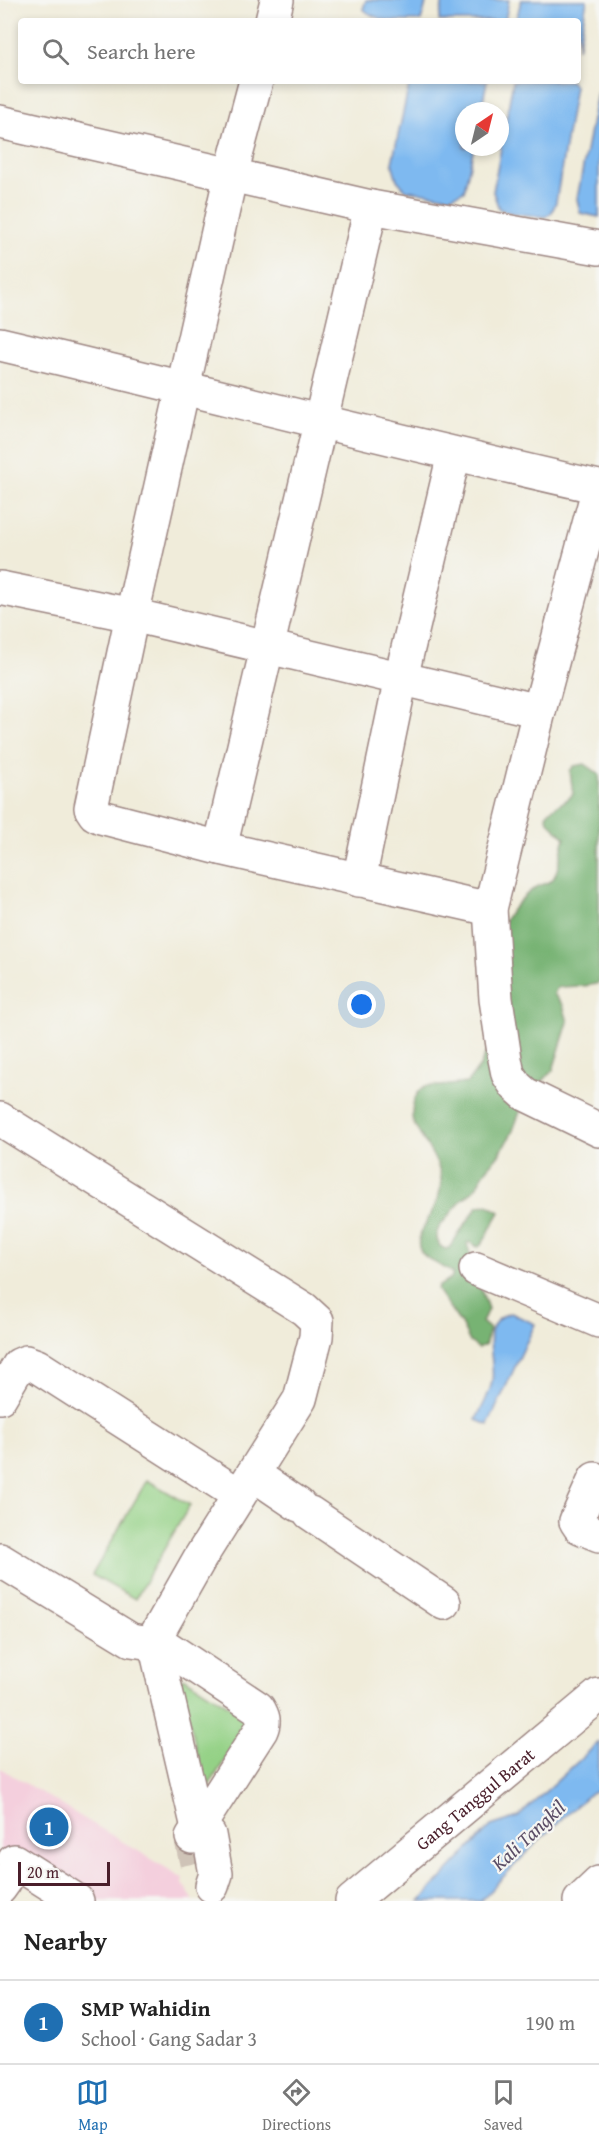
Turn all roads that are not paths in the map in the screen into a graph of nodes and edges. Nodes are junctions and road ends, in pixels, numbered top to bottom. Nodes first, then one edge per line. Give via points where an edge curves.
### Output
1 (278, 0) edge
2 (273, 18) edge
3 (255, 84) edge
4 (0, 122) edge
5 (231, 174) junction
6 (371, 207) junction
7 (599, 248) edge
8 (0, 344) edge
9 (184, 387) junction
10 (320, 422) junction
11 (454, 454) junction
12 (599, 487) edge
13 (0, 588) edge
14 (132, 615) junction
15 (268, 647) junction
16 (401, 678) junction
17 (539, 711) junction
18 (220, 848) junction
19 (359, 880) junction
20 (490, 909) junction
21 (0, 1119) edge
22 (599, 1130) edge
23 (476, 1269) dead end
24 (599, 1321) edge
25 (0, 1397) edge
26 (595, 1479) dead end
27 (246, 1485) junction
28 (599, 1535) edge
29 (2, 1566) edge
30 (444, 1603) dead end
31 (154, 1639) junction
32 (599, 1695) edge
33 (204, 1864) edge
34 (5, 1877) edge
35 (599, 1883) edge
36 (40, 1901) edge
37 (77, 1901) edge
38 (352, 1901) edge
39 (580, 1901) edge

1 - 2 street
3 - 5 street
4 - 5 street
5 - 6 street
5 - 9 street
6 - 7 street
6 - 10 street
8 - 9 street
9 - 10 street
9 - 14 street
10 - 11 street
10 - 15 street
11 - 12 street
11 - 16 street
12 - 17 street
13 - 14 street
14 - 15 street
14 - 18 street via 92,808 101,817
15 - 16 street
15 - 18 street
16 - 17 street
16 - 19 street
17 - 20 street
18 - 19 street
19 - 20 street
20 - 22 street via 496,999 508,1074 525,1094
21 - 27 street via 304,1308 317,1321 300,1399
23 - 24 street
25 - 27 street via 19,1365 26,1362
26 - 28 street via 576,1521 580,1527
27 - 30 street via 304,1509
27 - 31 street
29 - 31 street via 131,1640
31 - 33 street
31 - 33 street via 258,1707 263,1715 264,1723
32 - 38 street, Gang Tanggul Barat
34 - 36 street
34 - 37 street
35 - 39 street

